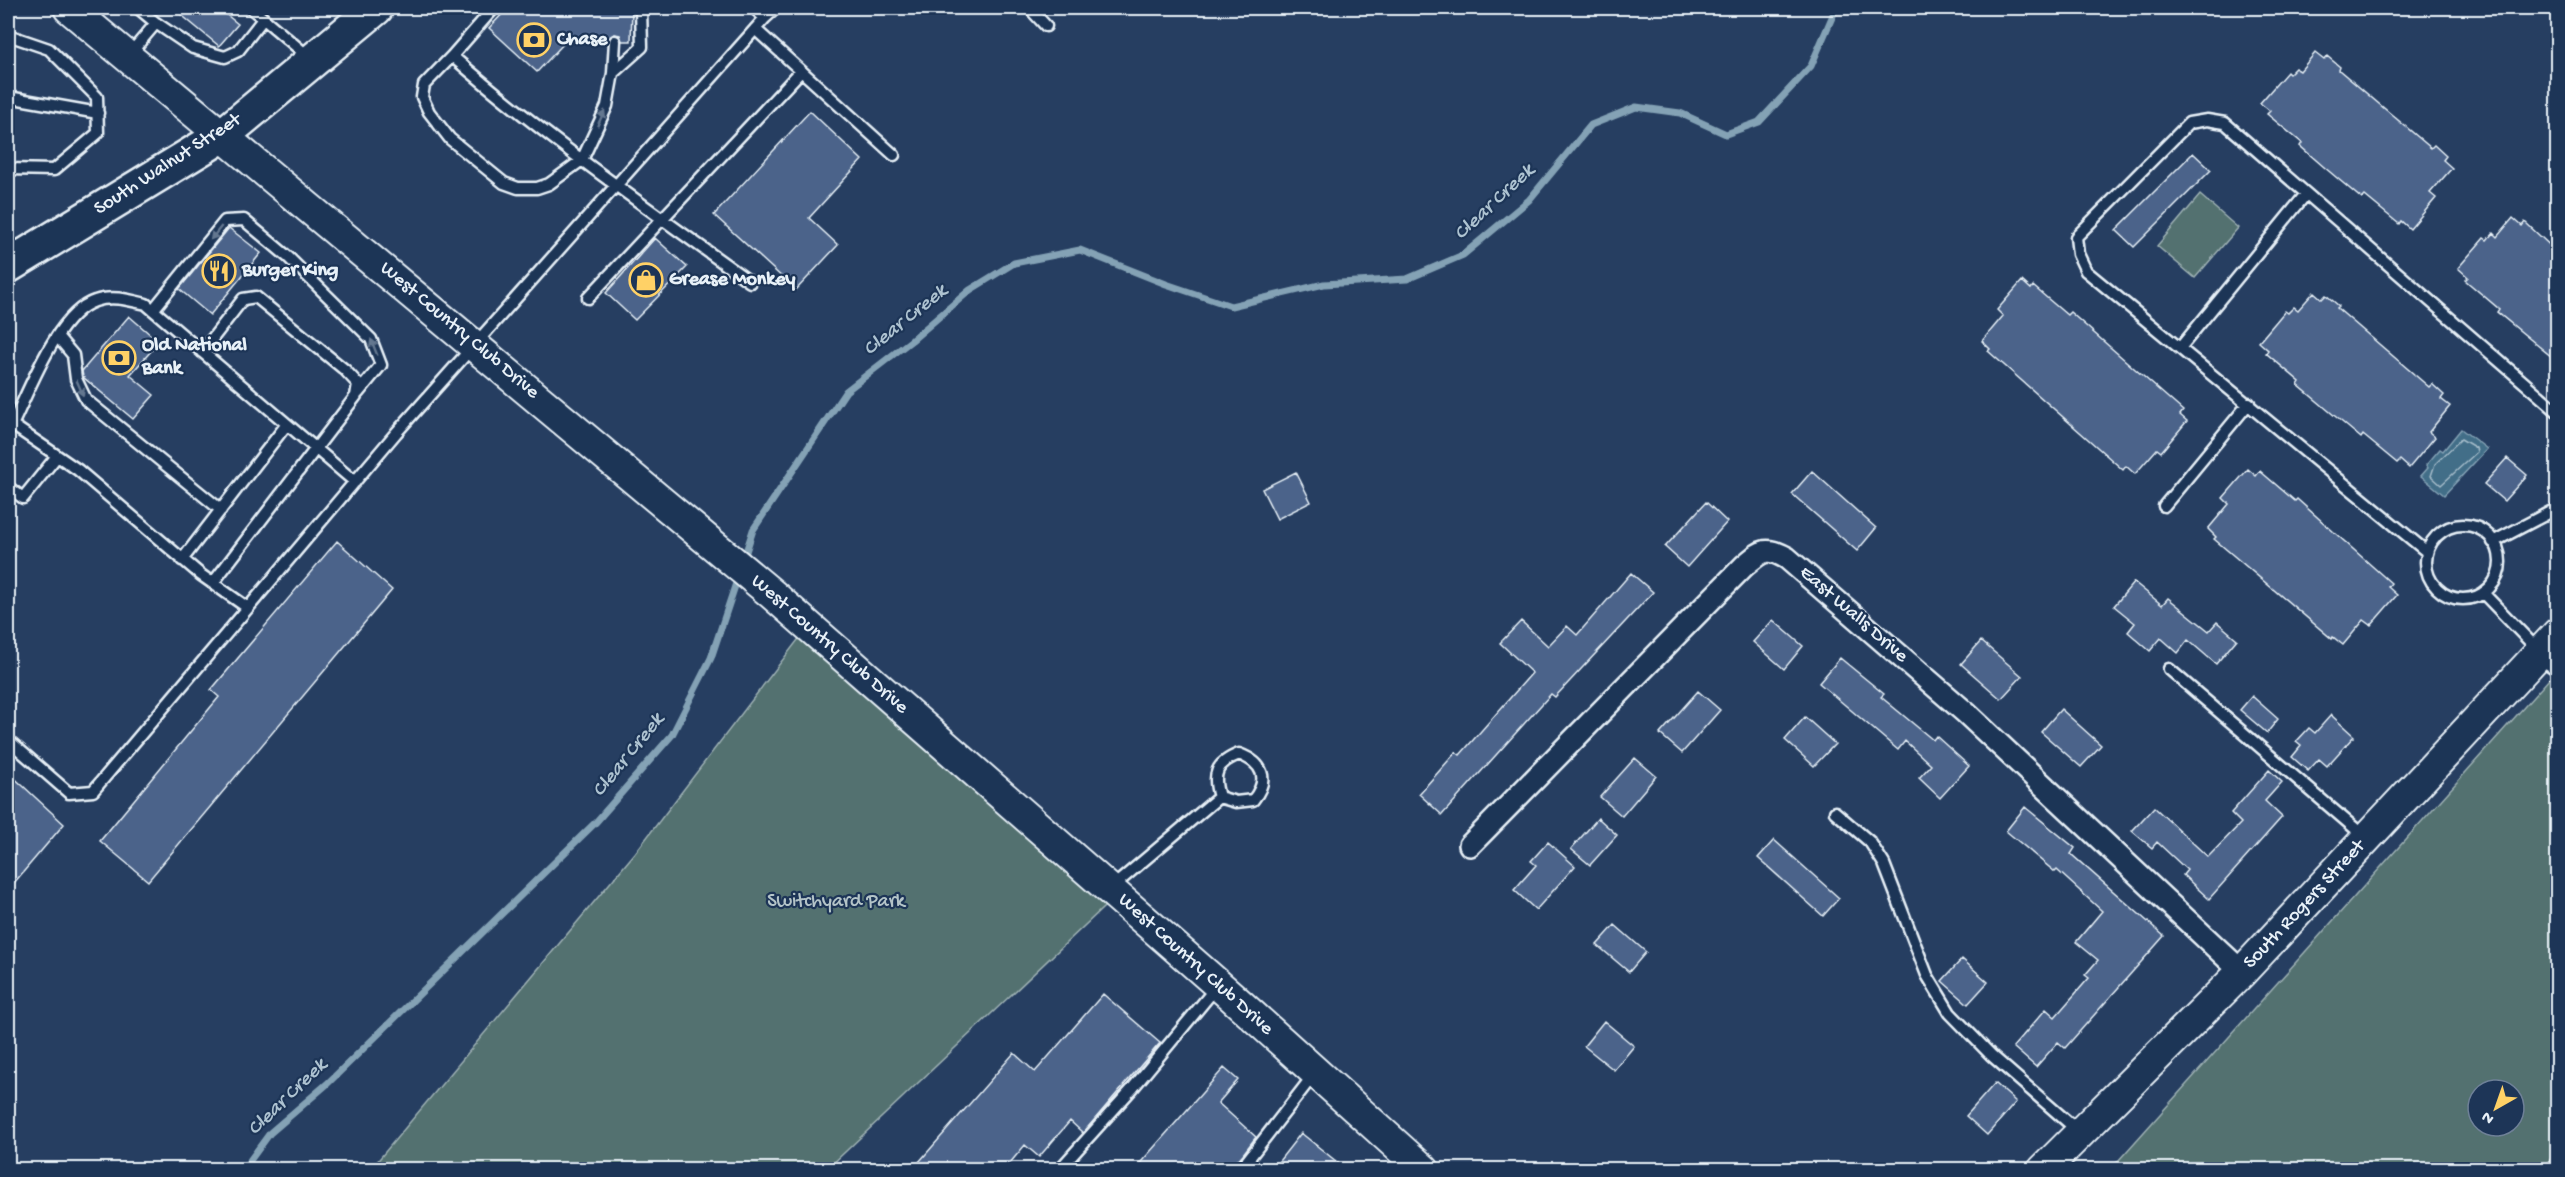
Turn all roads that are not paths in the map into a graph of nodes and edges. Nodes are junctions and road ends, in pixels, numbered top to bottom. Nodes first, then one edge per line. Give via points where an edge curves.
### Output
1 (69, 8) edge
2 (138, 8) edge
3 (376, 8) edge
4 (494, 8) edge
5 (641, 8) edge
6 (754, 8) edge
7 (776, 8) edge
8 (1034, 9) edge
9 (259, 12) edge
10 (765, 18) junction
11 (156, 23) junction
12 (1046, 26) dead end
13 (755, 28) junction
14 (8, 35) edge
15 (615, 41) dead end
16 (128, 56) junction
17 (452, 56) junction
18 (312, 60) junction
19 (801, 71) junction
20 (613, 73) junction
21 (8, 97) edge
22 (98, 113) junction
23 (223, 135) junction
24 (894, 155) dead end
25 (582, 160) junction
26 (8, 169) edge
27 (616, 186) junction
28 (2306, 194) junction
29 (662, 219) junction
30 (8, 266) edge
31 (750, 282) dead end
32 (588, 298) dead end
33 (153, 310) junction
34 (57, 336) junction
35 (476, 345) junction
36 (2180, 348) junction
37 (202, 352) junction
38 (356, 396) junction
39 (2249, 403) junction
40 (2558, 412) edge
41 (10, 424) edge
42 (287, 424) junction
43 (315, 448) junction
44 (57, 456) junction
45 (355, 482) junction
46 (8, 487) edge
47 (2164, 506) dead end
48 (2558, 507) edge
49 (221, 510) junction
50 (2493, 542) junction
51 (2427, 552) junction
52 (182, 560) junction
53 (213, 583) junction
54 (2483, 593) junction
55 (248, 608) junction
56 (2552, 650) edge
57 (2169, 669) dead end
58 (8, 740) edge
59 (1219, 797) junction
60 (1834, 812) dead end
61 (2367, 839) junction
62 (1470, 845) dead end
63 (1110, 889) junction
64 (2242, 972) junction
65 (1218, 985) junction
66 (1315, 1073) junction
67 (2080, 1133) junction
68 (2558, 1161) edge
69 (1059, 1170) edge
70 (1240, 1170) edge
71 (1424, 1170) edge
72 (2043, 1170) edge
73 (2550, 1170) edge

1 - 16 main road, West Country Club Drive
2 - 11 lane
3 - 18 main road, South Walnut Street
4 - 17 lane
5 - 20 lane via 642,48
6 - 10 lane
7 - 10 lane
8 - 12 lane
9 - 11 lane via 238,51 225,57 193,48
9 - 18 lane
10 - 13 lane
11 - 16 lane
13 - 19 lane
13 - 27 lane
14 - 22 lane via 49,49 97,97
15 - 20 lane
16 - 23 main road, West Country Club Drive
17 - 25 lane
17 - 25 lane via 429,77 422,97 450,139 504,183 537,188
18 - 23 main road, South Walnut Street
19 - 24 lane
19 - 29 lane
25 -> 20 lane via 607,106
21 - 22 lane
22 - 26 lane via 98,133 54,170
23 - 30 main road, South Walnut Street
23 - 35 main road, West Country Club Drive
25 - 27 lane
27 - 29 lane
27 - 35 lane
28 - 36 lane
28 - 36 lane via 2225,123 2189,123 2076,237 2086,271
28 - 40 lane
29 - 31 lane
29 - 32 lane
33 - 34 lane via 146,304 118,298 94,301 73,316
33 - 37 lane
38 -> 33 lane via 381,365 371,339 288,256 244,220 225,221
34 - 41 lane
34 -> 49 lane via 73,355 76,379 86,400
35 - 45 lane
35 - 63 main road, West Country Club Drive via 772,594
36 - 39 lane
37 - 38 lane via 243,299 256,297 345,370 358,384
37 - 42 lane
38 - 43 lane
39 - 47 lane
39 - 51 lane
41 - 44 lane
42 - 43 lane
42 - 49 lane
43 - 45 lane
43 - 53 lane
44 - 46 lane via 23,498
44 - 52 lane
45 - 55 lane
48 - 50 lane
49 - 52 lane
50 - 51 lane via 2476,528 2453,526 2432,540
50 - 54 lane via 2499,564 2492,585
51 - 54 lane via 2429,578 2446,596 2472,598
52 - 53 lane
53 - 55 lane
54 - 56 lane
55 - 58 lane via 93,791 69,793
56 - 61 main road, South Rogers Street
57 - 61 lane
59 - 59 lane via 1214,780 1216,769 1239,753 1253,759 1263,774 1262,789 1253,800 1236,802
59 - 63 lane
60 - 67 lane via 1870,842 1884,864 1927,975 1950,1013 1990,1055
61 - 64 main road, South Rogers Street
62 - 64 street, East Walls Drive via 1744,566 1764,551 1773,550 1966,713
63 - 65 main road, West Country Club Drive
64 - 67 main road, South Rogers Street
65 - 66 main road, West Country Club Drive
65 - 69 lane
66 - 70 lane
66 - 71 main road, West Country Club Drive
67 - 72 main road, South Rogers Street
68 - 73 lane

